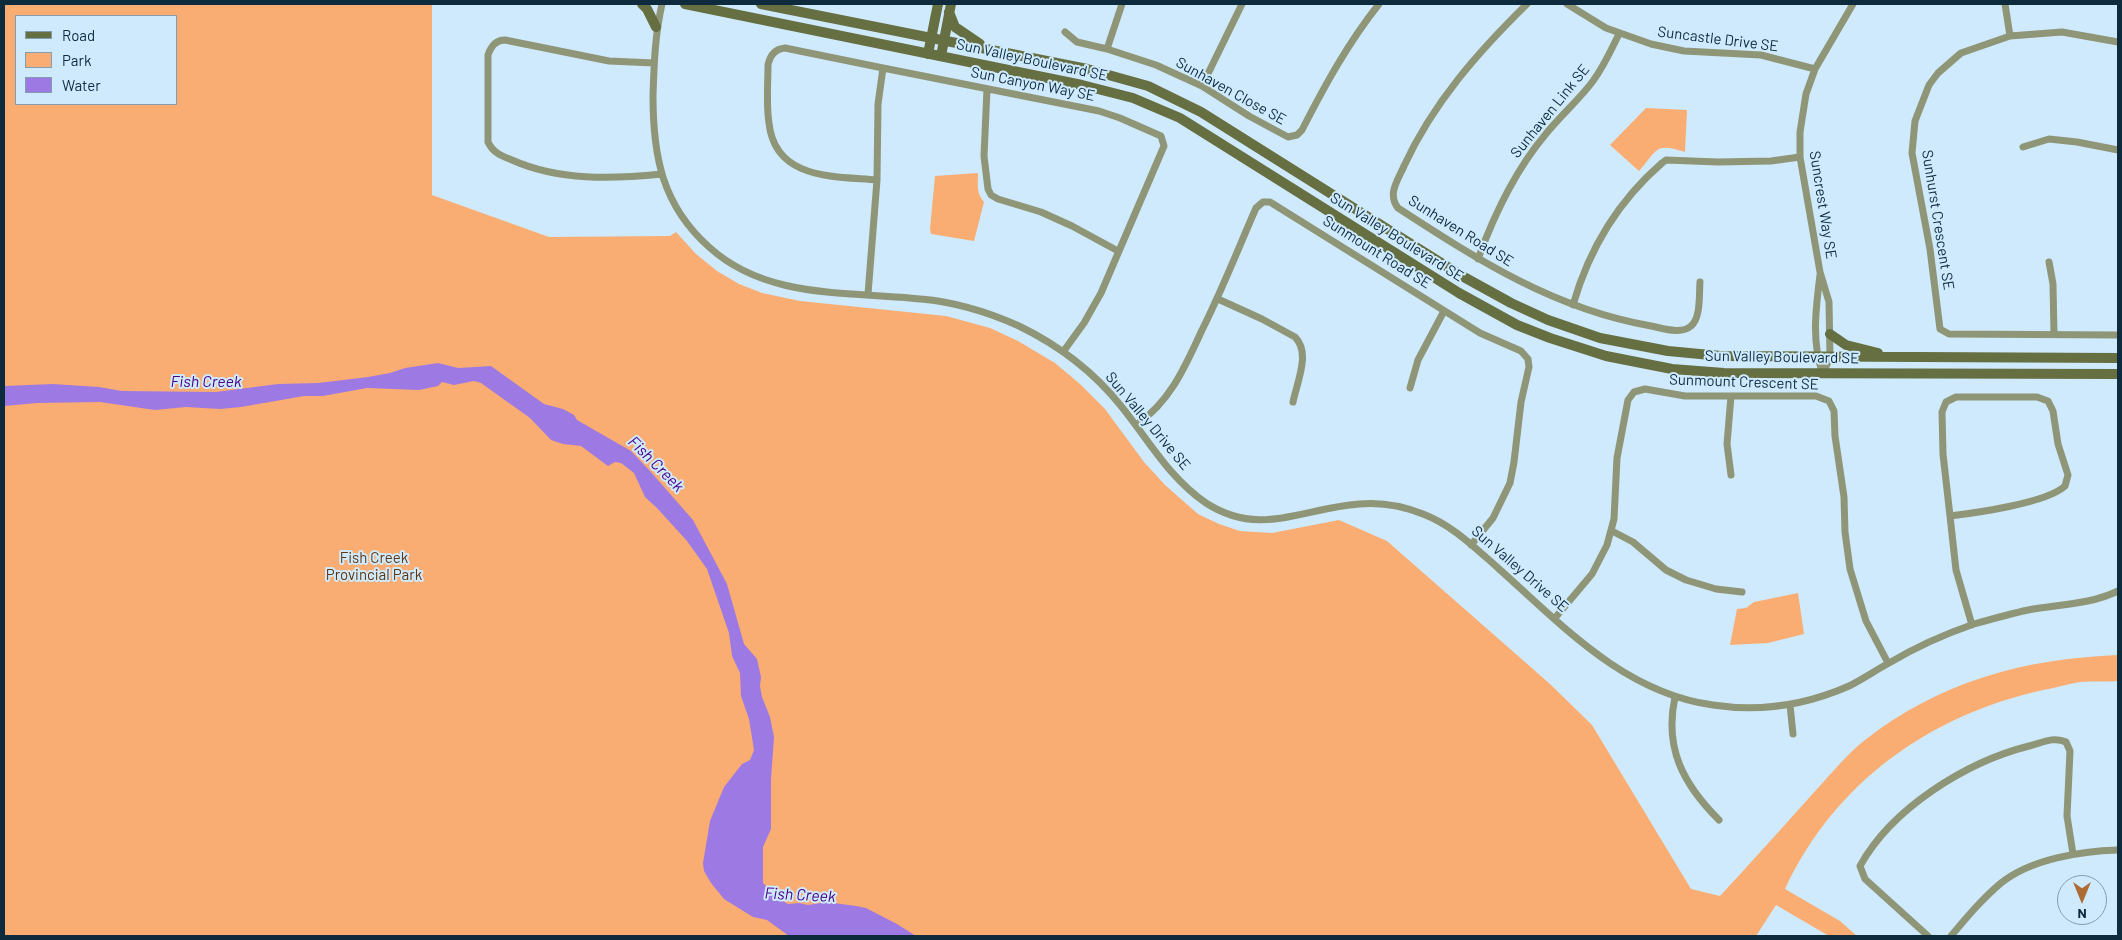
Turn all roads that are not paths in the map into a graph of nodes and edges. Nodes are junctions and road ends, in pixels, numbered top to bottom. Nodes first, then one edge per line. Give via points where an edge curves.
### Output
1 (642, 4) edge
2 (662, 4) edge
3 (685, 4) edge
4 (761, 4) edge
5 (938, 4) edge
6 (1122, 4) edge
7 (1242, 4) edge
8 (1379, 4) edge
9 (1527, 4) edge
10 (1567, 4) edge
11 (1854, 4) edge
12 (2005, 4) edge
13 (950, 8) edge
14 (656, 27) junction
15 (1065, 32) dead end
16 (1619, 34) junction
17 (2010, 36) junction
18 (931, 37) junction
19 (944, 40) junction
20 (2118, 42) edge
21 (989, 49) junction
22 (1107, 49) junction
23 (928, 54) junction
24 (941, 56) junction
25 (654, 63) junction
26 (883, 68) junction
27 (1814, 69) junction
28 (1202, 86) junction
29 (987, 89) junction
30 (2023, 147) dead end
31 (2118, 150) edge
32 (1800, 157) junction
33 (662, 174) junction
34 (877, 180) junction
35 (1118, 251) junction
36 (1478, 260) junction
37 (2049, 262) dead end
38 (1820, 272) junction
39 (1700, 282) dead end
40 (868, 294) junction
41 (1218, 299) junction
42 (1573, 305) junction
43 (1444, 311) junction
44 (1830, 334) junction
45 (2054, 334) junction
46 (2118, 335) edge
47 (1063, 352) junction
48 (1817, 357) junction
49 (1830, 357) junction
50 (1904, 357) junction
51 (2118, 358) edge
52 (1823, 374) junction
53 (2084, 374) junction
54 (2118, 374) edge
55 (2118, 380) edge
56 (1410, 388) dead end
57 (1731, 396) junction
58 (1293, 402) dead end
59 (1136, 425) junction
60 (1731, 476) dead end
61 (1950, 516) junction
62 (1612, 531) junction
63 (1472, 545) junction
64 (2118, 591) edge
65 (1742, 592) dead end
66 (1555, 618) junction
67 (1972, 625) junction
68 (1888, 663) junction
69 (1675, 697) junction
70 (1790, 704) junction
71 (1793, 734) dead end
72 (1719, 820) dead end
73 (2118, 850) edge
74 (2073, 854) junction
75 (1928, 936) edge
76 (1951, 936) edge

1 - 14 main road
2 - 14 street, Sun Valley Drive SE
3 - 23 main road, Sun Valley Boulevard SE
4 - 18 main road, Sun Valley Boulevard SE
5 - 18 main road
6 - 22 street
7 - 28 street
8 - 28 street, Sunhaven Close SE via 1330,75 1302,130 1294,136 1284,136
9 - 36 street, Sunhaven Road SE via 1486,45 1444,97 1418,138 1392,193 1398,208
10 - 16 street, Suncastle Drive SE
11 - 27 street, Suncrest Way SE
12 - 17 street
13 - 19 main road
13 - 21 main road via 955,27
14 - 25 street, Sun Valley Drive SE
15 - 22 street, Sunhaven Close SE via 1077,42
16 - 27 street, Suncastle Drive SE via 1668,48 1761,55
16 - 36 street, Sunhaven Link SE via 1596,77 1545,134 1517,175 1493,219
17 - 20 street, Sunhurst Crescent SE via 2062,32
17 - 45 street, Sunhurst Crescent SE via 1961,53 1938,73 1919,107 1912,153 1930,249 1940,329 1949,334
18 - 19 main road, Sun Valley Boulevard SE
18 - 23 main road
19 - 21 main road, Sun Valley Boulevard SE
19 - 24 main road
21 - 48 main road, Sun Valley Boulevard SE via 1111,75 1165,93 1210,117 1462,276 1557,323 1600,338 1668,351 1721,356
22 - 28 street, Sunhaven Close SE via 1156,65
23 - 24 main road, Sun Valley Boulevard SE
24 - 52 main road, Sun Valley Boulevard SE via 1099,88 1164,110 1465,297 1517,325 1550,338 1606,356 1672,369
25 - 33 street, Sun Valley Drive SE via 653,130
25 - 33 street via 609,61 499,41 488,55 488,142 494,151 514,161 558,174 606,177
26 - 29 street, Sun Canyon Way SE
26 - 34 street via 877,124
26 - 34 street, Sun Canyon Way SE via 786,48 770,56 768,65 769,126 783,156 799,169 814,174
27 - 32 street, Suncrest Way SE via 1802,113
29 - 35 street via 984,142 988,193 994,198 1041,212
29 - 35 street, Sun Canyon Way SE via 1099,111 1161,136 1164,149
30 - 31 street via 2049,139
32 - 38 street, Suncrest Way SE
32 - 42 street via 1718,162 1666,160 1628,196 1602,234 1587,264
33 - 40 street, Sun Valley Drive SE via 671,197 691,229 708,247 740,270 786,286
34 - 40 street
35 - 47 street, Sun Canyon Way SE via 1101,293
36 - 42 street, Sunhaven Road SE
37 - 45 street
38 - 44 street, Suncrest Way SE via 1829,302
38 - 48 street, Suncrest Way SE via 1816,303
39 - 42 street, Sunhaven Road SE via 1696,320 1691,327 1678,330 1642,324
40 - 47 street, Sun Valley Drive SE via 923,299 974,309 1021,327
41 - 43 street, Sunmount Road SE via 1256,208 1266,201
41 - 58 street via 1300,341 1303,357
41 - 59 street, Sunmount Road SE via 1176,385 1159,406
43 - 56 street via 1418,360
43 - 63 street, Sunmount Road SE via 1480,333 1521,351 1529,362 1510,483 1493,518
44 - 49 street, Suncrest Way SE
44 - 50 main road via 1853,348
45 - 46 street, Sunhurst Crescent SE
47 - 59 street, Sun Valley Drive SE via 1109,392
48 - 49 main road, Sun Valley Boulevard SE
48 - 52 street, Suncrest Way SE
49 - 50 main road, Sun Valley Boulevard SE
49 - 52 street, Suncrest Way SE
50 - 51 main road, Sun Valley Boulevard SE
52 - 53 main road, Sun Valley Boulevard SE
53 - 54 main road, Sun Valley Boulevard SE
53 - 55 main road
57 - 60 street via 1727,444
57 - 62 street, Sunmount Crescent SE via 1685,396 1645,389 1630,396 1617,458
57 - 68 street, Sunmount Crescent SE via 1816,396 1830,403 1834,411 1843,484 1850,570 1866,621
59 - 63 street, Sun Valley Drive SE via 1180,481 1202,500 1232,515 1253,520 1275,520 1345,506 1384,504 1438,520
61 - 61 street via 2011,506 2054,493 2065,486 2068,474 2048,401 2037,397 1956,397 1946,402 1942,420
61 - 67 street via 1956,570
62 - 65 street via 1633,542 1666,570 1686,580 1716,589
62 - 66 street, Sunmount Crescent SE via 1592,574
63 - 66 street, Sun Valley Drive SE
64 - 67 street, Sun Valley Drive SE via 2086,603 2029,610
66 - 69 street, Sun Valley Drive SE via 1616,668
67 - 68 street, Sun Valley Drive SE
68 - 70 street, Sun Valley Drive SE via 1844,688
69 - 70 street, Sun Valley Drive SE via 1726,707 1761,708
69 - 72 street via 1671,732 1676,757 1694,790
70 - 71 street
73 - 74 street
74 - 75 street via 2067,816 2070,751 2066,742 2056,739 2016,749 1943,784 1889,828 1860,866 1865,879
74 - 76 street via 2023,870 2003,882 1980,902

